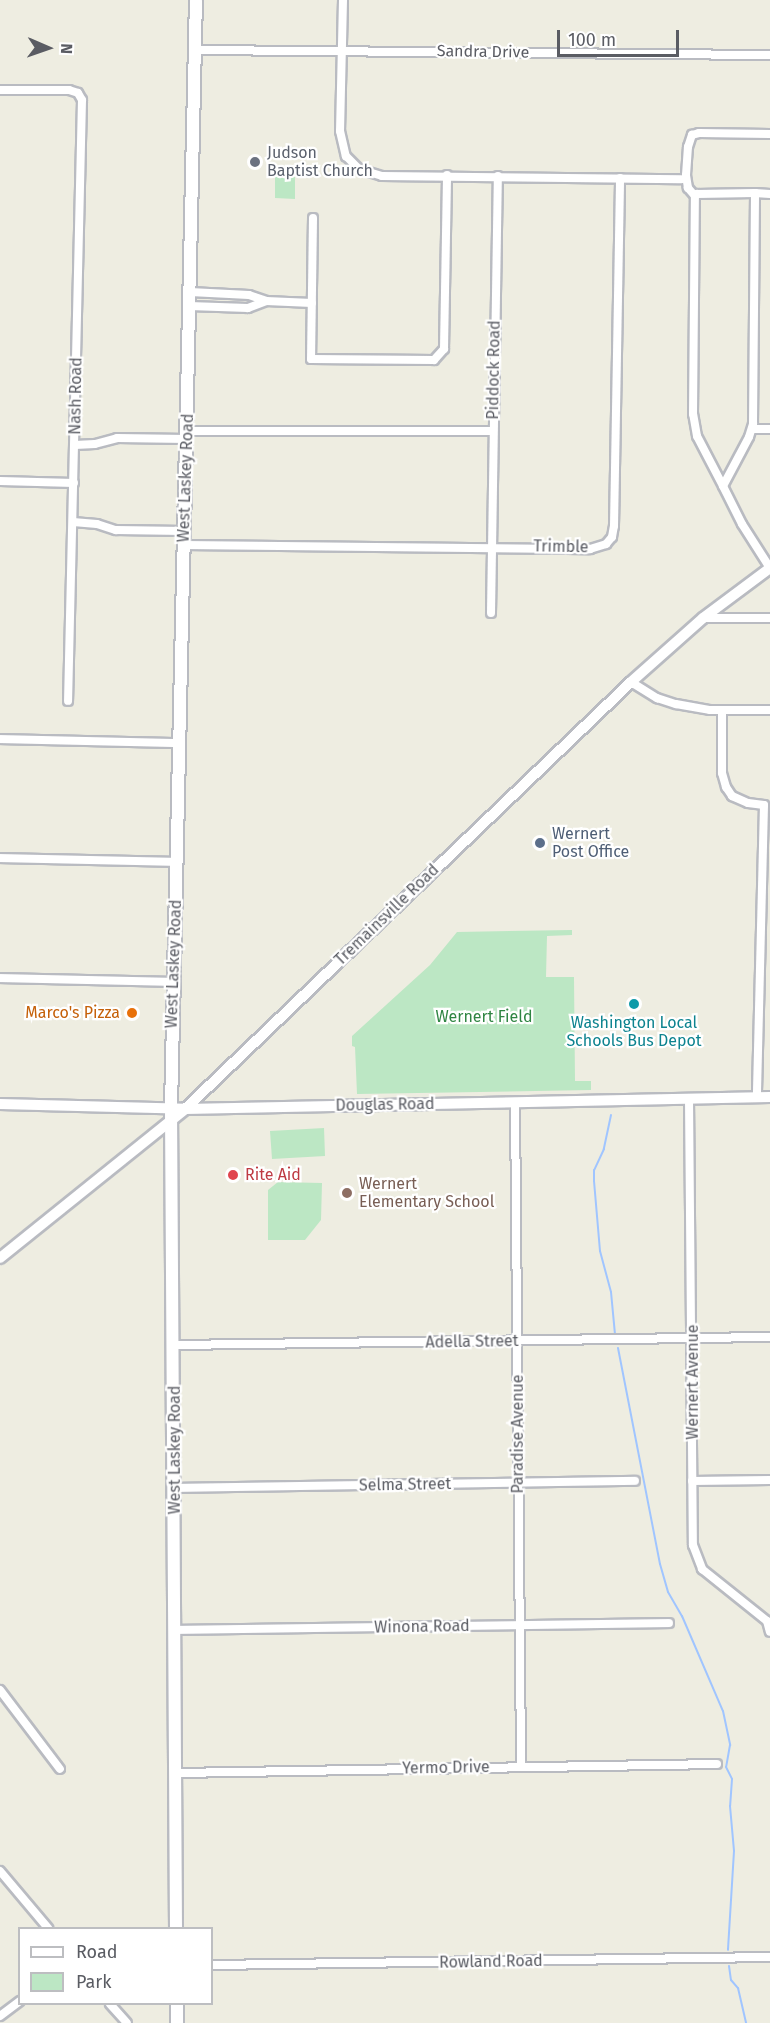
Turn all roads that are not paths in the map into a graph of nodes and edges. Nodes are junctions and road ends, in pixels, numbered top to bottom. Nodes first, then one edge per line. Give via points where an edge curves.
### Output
1 (196, 0) edge
2 (343, 0) edge
3 (195, 50) junction
4 (342, 51) junction
5 (770, 55) edge
6 (0, 90) edge
7 (770, 134) edge
8 (447, 175) junction
9 (498, 176) junction
10 (620, 178) junction
11 (681, 178) dead end
12 (755, 193) junction
13 (770, 194) edge
14 (695, 196) junction
15 (313, 218) dead end
16 (190, 292) junction
17 (266, 301) junction
18 (312, 303) junction
19 (189, 306) junction
20 (752, 429) junction
21 (770, 429) edge
22 (493, 431) junction
23 (187, 435) junction
24 (75, 445) junction
25 (0, 481) edge
26 (74, 483) junction
27 (723, 486) junction
28 (73, 522) junction
29 (184, 531) junction
30 (184, 545) junction
31 (491, 546) junction
32 (770, 568) edge
33 (491, 613) dead end
34 (703, 618) junction
35 (770, 618) edge
36 (631, 682) junction
37 (68, 701) dead end
38 (770, 710) edge
39 (722, 711) junction
40 (0, 739) edge
41 (180, 743) junction
42 (767, 805) edge
43 (0, 858) edge
44 (177, 862) junction
45 (0, 978) edge
46 (173, 982) junction
47 (757, 1097) junction
48 (770, 1097) edge
49 (689, 1099) junction
50 (515, 1102) junction
51 (0, 1104) edge
52 (185, 1109) junction
53 (171, 1112) junction
54 (0, 1258) edge
55 (770, 1337) edge
56 (693, 1338) junction
57 (519, 1341) junction
58 (174, 1345) junction
59 (770, 1479) edge
60 (636, 1481) dead end
61 (692, 1481) junction
62 (518, 1484) junction
63 (175, 1488) junction
64 (769, 1621) edge
65 (669, 1623) dead end
66 (520, 1626) junction
67 (175, 1630) junction
68 (770, 1632) edge
69 (0, 1690) edge
70 (717, 1764) dead end
71 (521, 1767) junction
72 (60, 1769) dead end
73 (176, 1773) junction
74 (0, 1871) edge
75 (46, 1927) edge
76 (176, 1927) edge
77 (770, 1957) edge
78 (213, 1965) edge
79 (18, 2002) edge
80 (111, 2005) edge
81 (177, 2005) edge
82 (0, 2016) edge
83 (127, 2023) edge
84 (177, 2023) edge

1 - 3 main road, West Laskey Road
2 - 4 street
3 - 4 street, Sandra Drive
3 - 16 main road, West Laskey Road
4 - 5 street, Sandra Drive
4 - 8 street via 340,130 346,156 359,169 375,175
6 - 24 street, Nash Road via 69,90 78,93 82,100
7 - 14 street via 692,135 686,175 688,188
8 - 9 street
8 - 18 street via 444,349 434,360 311,359
9 - 10 street
9 - 22 street, Piddock Road
10 - 11 street
10 - 31 street, Trimble via 612,537 600,547 590,549
12 - 13 street
12 - 14 street
12 - 20 street
14 - 27 street via 693,414 697,436
15 - 18 street
16 - 17 street via 249,295
16 - 19 main road, West Laskey Road
17 - 18 street
17 - 19 street via 248,308
19 - 23 main road, West Laskey Road
20 - 21 street
20 - 27 street
22 - 23 street
22 - 31 street, Piddock Road
23 - 24 street via 117,438
23 - 29 main road, West Laskey Road
24 - 26 street, Nash Road
25 - 26 street
26 - 28 street, Nash Road
27 - 32 street
28 - 29 street via 116,530
28 - 37 street, Nash Road
29 - 30 main road, West Laskey Road
30 - 31 street, Trimble
30 - 41 main road, West Laskey Road
31 - 33 street, Piddock Road
32 - 34 street, Tremainsville Road
34 - 35 street
34 - 36 street, Tremainsville Road
36 - 39 street via 666,702
36 - 52 street, Tremainsville Road
38 - 39 street
39 - 42 street via 722,773 726,787 732,796
40 - 41 street
41 - 44 main road, West Laskey Road
42 - 47 street
43 - 44 street
44 - 46 main road, West Laskey Road
45 - 46 street
46 - 53 main road, West Laskey Road
47 - 48 street, Douglas Road
47 - 49 street, Douglas Road
49 - 50 street, Douglas Road
49 - 56 street, Wernert Avenue
50 - 52 street, Douglas Road
50 - 57 street, Paradise Avenue
51 - 53 street, Douglas Road
52 - 53 street, Douglas Road
53 - 54 street
53 - 58 main road, West Laskey Road
55 - 56 street, Adella Street
56 - 57 street, Adella Street
56 - 61 street, Wernert Avenue
57 - 58 street, Adella Street
57 - 62 street, Paradise Avenue
58 - 63 main road, West Laskey Road
59 - 61 street
60 - 62 street, Selma Street
61 - 64 street, Wernert Avenue via 693,1545 698,1560 714,1580
62 - 63 street, Selma Street
62 - 66 street, Paradise Avenue
63 - 67 main road, West Laskey Road
64 - 68 street, Wernert Avenue
65 - 66 street, Winona Road
66 - 67 street, Winona Road
66 - 71 street, Paradise Avenue
67 - 73 main road, West Laskey Road
69 - 72 street
70 - 71 street, Yermo Drive
71 - 73 street, Yermo Drive
73 - 76 main road, West Laskey Road
74 - 75 street
77 - 78 street, Rowland Road
79 - 82 street
80 - 83 street
81 - 84 main road

